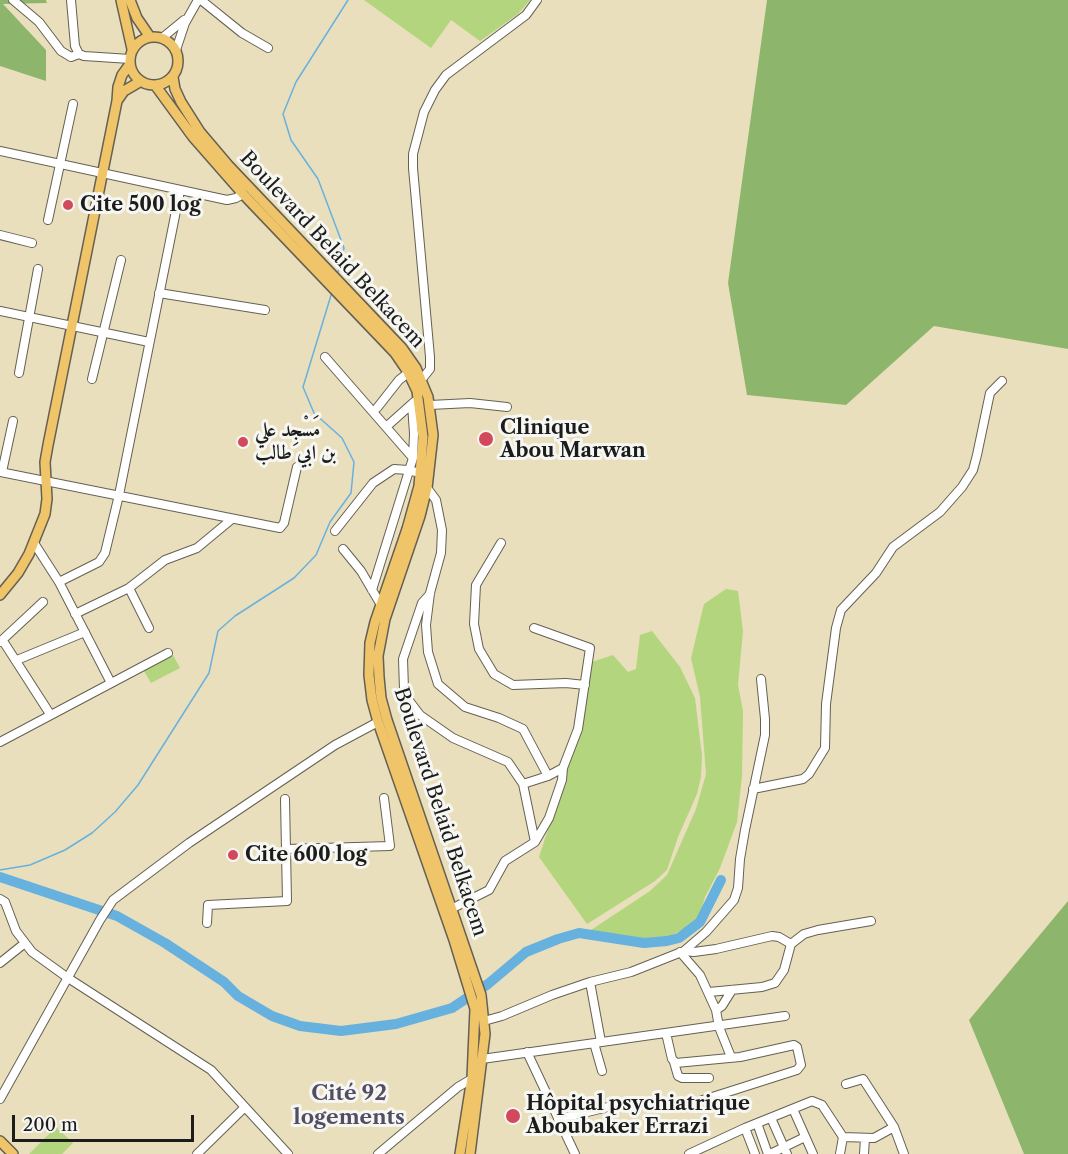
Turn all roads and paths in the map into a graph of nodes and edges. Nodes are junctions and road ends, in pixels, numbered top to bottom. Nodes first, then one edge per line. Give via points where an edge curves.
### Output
1 (13, 0) edge
2 (71, 0) edge
3 (121, 0) edge
4 (130, 0) edge
5 (199, 0) edge
6 (537, 0) edge
7 (190, 14) junction
8 (150, 37) junction
9 (162, 38) junction
10 (268, 48) dead end
11 (176, 50) junction
12 (79, 54) junction
13 (131, 58) junction
14 (172, 77) junction
15 (141, 81) junction
16 (155, 86) junction
17 (117, 101) junction
18 (72, 104) dead end
19 (0, 151) edge
20 (60, 164) junction
21 (101, 172) junction
22 (180, 191) junction
23 (243, 194) junction
24 (48, 220) dead end
25 (0, 235) edge
26 (32, 243) dead end
27 (121, 260) dead end
28 (38, 269) dead end
29 (327, 275) junction
30 (159, 293) junction
31 (265, 310) dead end
32 (0, 311) edge
33 (29, 317) junction
34 (71, 326) junction
35 (103, 333) junction
36 (149, 342) junction
37 (325, 357) dead end
38 (412, 370) junction
39 (19, 373) dead end
40 (92, 379) dead end
41 (418, 381) junction
42 (1002, 381) dead end
43 (415, 402) junction
44 (430, 405) junction
45 (507, 407) dead end
46 (377, 408) dead end
47 (13, 421) dead end
48 (386, 427) junction
49 (412, 458) junction
50 (297, 467) dead end
51 (408, 470) junction
52 (1, 472) edge
53 (420, 473) junction
54 (46, 480) junction
55 (428, 488) junction
56 (119, 495) junction
57 (232, 519) junction
58 (335, 531) dead end
59 (34, 543) junction
60 (501, 543) dead end
61 (344, 549) dead end
62 (59, 582) junction
63 (129, 588) junction
64 (372, 590) junction
65 (430, 594) junction
66 (0, 595) edge
67 (43, 602) dead end
68 (381, 605) junction
69 (75, 614) junction
70 (149, 628) dead end
71 (534, 628) dead end
72 (85, 632) junction
73 (1, 642) edge
74 (168, 653) dead end
75 (17, 660) junction
76 (760, 679) dead end
77 (111, 683) junction
78 (585, 685) junction
79 (50, 714) junction
80 (378, 722) junction
81 (0, 742) edge
82 (563, 768) junction
83 (548, 776) junction
84 (523, 784) junction
85 (753, 789) junction
86 (384, 798) dead end
87 (285, 799) dead end
88 (535, 842) junction
89 (286, 849) junction
90 (0, 899) edge
91 (448, 910) junction
92 (871, 921) dead end
93 (207, 923) dead end
94 (25, 943) junction
95 (791, 944) junction
96 (682, 951) junction
97 (0, 963) edge
98 (68, 978) junction
99 (590, 982) junction
100 (732, 990) junction
101 (477, 992) junction
102 (709, 992) junction
103 (716, 1011) junction
104 (785, 1016) dead end
105 (484, 1021) junction
106 (719, 1027) junction
107 (666, 1033) junction
108 (597, 1042) junction
109 (527, 1052) junction
110 (731, 1058) junction
111 (482, 1059) junction
112 (674, 1062) junction
113 (602, 1071) dead end
114 (476, 1077) junction
115 (709, 1078) dead end
116 (846, 1084) dead end
117 (0, 1099) edge
118 (624, 1103) dead end
119 (684, 1106) dead end
120 (245, 1107) junction
121 (793, 1109) junction
122 (771, 1118) junction
123 (558, 1119) junction
124 (757, 1124) junction
125 (894, 1127) junction
126 (745, 1128) junction
127 (806, 1137) junction
128 (843, 1137) junction
129 (865, 1138) junction
130 (0, 1141) edge
131 (785, 1151) edge
132 (13, 1154) edge
133 (197, 1154) edge
134 (288, 1154) edge
135 (378, 1154) edge
136 (460, 1154) edge
137 (470, 1154) edge
138 (575, 1154) edge
139 (689, 1154) edge
140 (755, 1154) edge
141 (769, 1154) edge
142 (813, 1154) edge
143 (840, 1154) edge
144 (864, 1154) edge
145 (904, 1154) edge

1 - 12 street via 39,22 61,51 71,57
2 - 12 street
3 - 13 main road
4 - 8 main road
5 - 7 street
5 - 10 street
6 - 41 street via 526,15 446,75 424,112 413,168 430,369
7 - 9 street
7 - 11 street
8 - 9 main road
8 - 13 main road via 138,42
9 - 11 main road
11 - 14 main road via 178,64
12 - 13 street
13 - 15 main road via 133,74
13 - 17 main road via 119,81
14 - 16 main road
14 - 29 main road, Boulevard Belaid Belkacem via 181,102 200,132
15 - 16 main road
15 - 17 main road via 129,87
16 - 23 main road, Boulevard Belaid Belkacem
17 - 21 main road
18 - 20 street
19 - 20 street
20 - 21 street
20 - 24 street
21 - 22 street
21 - 34 main road
22 - 23 street via 227,200
22 - 30 street
23 - 29 main road, Boulevard Belaid Belkacem
25 - 26 street
27 - 35 street
28 - 33 street
29 - 38 main road, Boulevard Belaid Belkacem via 402,348
30 - 31 street
30 - 36 street
32 - 33 street
33 - 34 street
33 - 39 street
34 - 35 street
34 - 54 main road via 45,462
35 - 36 street
35 - 40 street
36 - 56 street
37 - 48 street
38 - 41 main road, Boulevard Belaid Belkacem
38 - 46 street
41 - 43 main road, Boulevard Belaid Belkacem
41 - 44 main road, Boulevard Belaid Belkacem
42 - 85 street via 990,393 977,455 962,486 940,512 893,547 876,573 841,610 826,704 825,748 802,779
43 - 48 street
43 - 49 street
43 - 53 main road, Boulevard Belaid Belkacem via 423,437
44 - 45 street
44 - 55 main road, Boulevard Belaid Belkacem via 433,435
47 - 52 street
48 - 49 street
49 - 51 street
50 - 57 street via 280,528
51 - 53 street
51 - 58 street via 394,470 373,483
51 - 64 street
52 - 54 street
53 - 68 main road, Boulevard Belaid Belkacem
54 - 56 street
54 - 59 main road via 45,514
55 - 65 street via 436,500 442,530 441,553
55 - 91 main road, Boulevard Belaid Belkacem via 378,656 387,720
56 - 57 street
56 - 62 street via 103,558
57 - 63 street via 197,548 165,560
59 - 62 street
59 - 66 main road via 18,573
60 - 78 street via 476,585 474,624 479,649 494,674 513,685
61 - 64 street
62 - 69 street
63 - 69 street
63 - 70 street
64 - 68 street
65 - 83 street via 426,625 438,684 465,707 523,729
65 - 84 street via 422,603 403,659 407,698 420,715 453,738 508,762
67 - 73 street
68 - 80 main road, Boulevard Belaid Belkacem via 369,657
69 - 72 street
71 - 78 street via 590,648
72 - 75 street
72 - 77 street
73 - 75 street
74 - 77 street
75 - 79 street
76 - 85 street via 765,735
77 - 79 street
78 - 82 street via 578,729
79 - 81 street
80 - 91 main road, Boulevard Belaid Belkacem
80 - 98 street via 335,745 198,836 113,900
82 - 83 street
82 - 88 street via 549,818
83 - 84 street
84 - 88 street
85 - 96 street via 734,900 706,932
86 - 89 street via 390,846
87 - 89 street
88 - 91 street via 505,861 489,890
89 - 93 street via 287,901 208,905
90 - 94 street
91 - 101 main road, Boulevard Belaid Belkacem
92 - 95 street via 804,934
94 - 97 street
94 - 98 street
95 - 96 street via 772,936 716,950
95 - 100 street via 775,983
96 - 99 street via 631,972
96 - 102 street
98 - 117 street
98 - 120 street via 211,1071
99 - 105 street
99 - 108 street
100 - 102 street
100 - 103 street
101 - 105 main road, Boulevard Belaid Belkacem
101 - 114 main road, Boulevard Belaid Belkacem
102 - 103 street
103 - 106 street
104 - 106 street
105 - 111 main road, Boulevard Belaid Belkacem
106 - 107 street
106 - 110 street
107 - 108 street
107 - 112 street
108 - 109 street
108 - 113 street
109 - 111 street
109 - 123 street
110 - 112 street
110 - 119 street via 794,1045 801,1065 797,1070
111 - 114 main road, Boulevard Belaid Belkacem
112 - 115 street via 682,1078
114 - 135 street via 458,1087
114 - 136 main road, Boulevard Belaid Belkacem
114 - 137 main road, Boulevard Belaid Belkacem
116 - 125 street via 862,1079
118 - 123 street
120 - 133 street
120 - 134 street
121 - 122 street
121 - 127 street
121 - 128 street via 818,1102
122 - 124 street
122 - 131 street
123 - 138 street
124 - 126 street
124 - 141 street
125 - 129 street via 874,1138
125 - 145 street
126 - 139 street
126 - 140 street
127 - 131 street
127 - 142 street
128 - 129 street
128 - 143 street
129 - 144 street
130 - 132 main road
131 - 141 street

